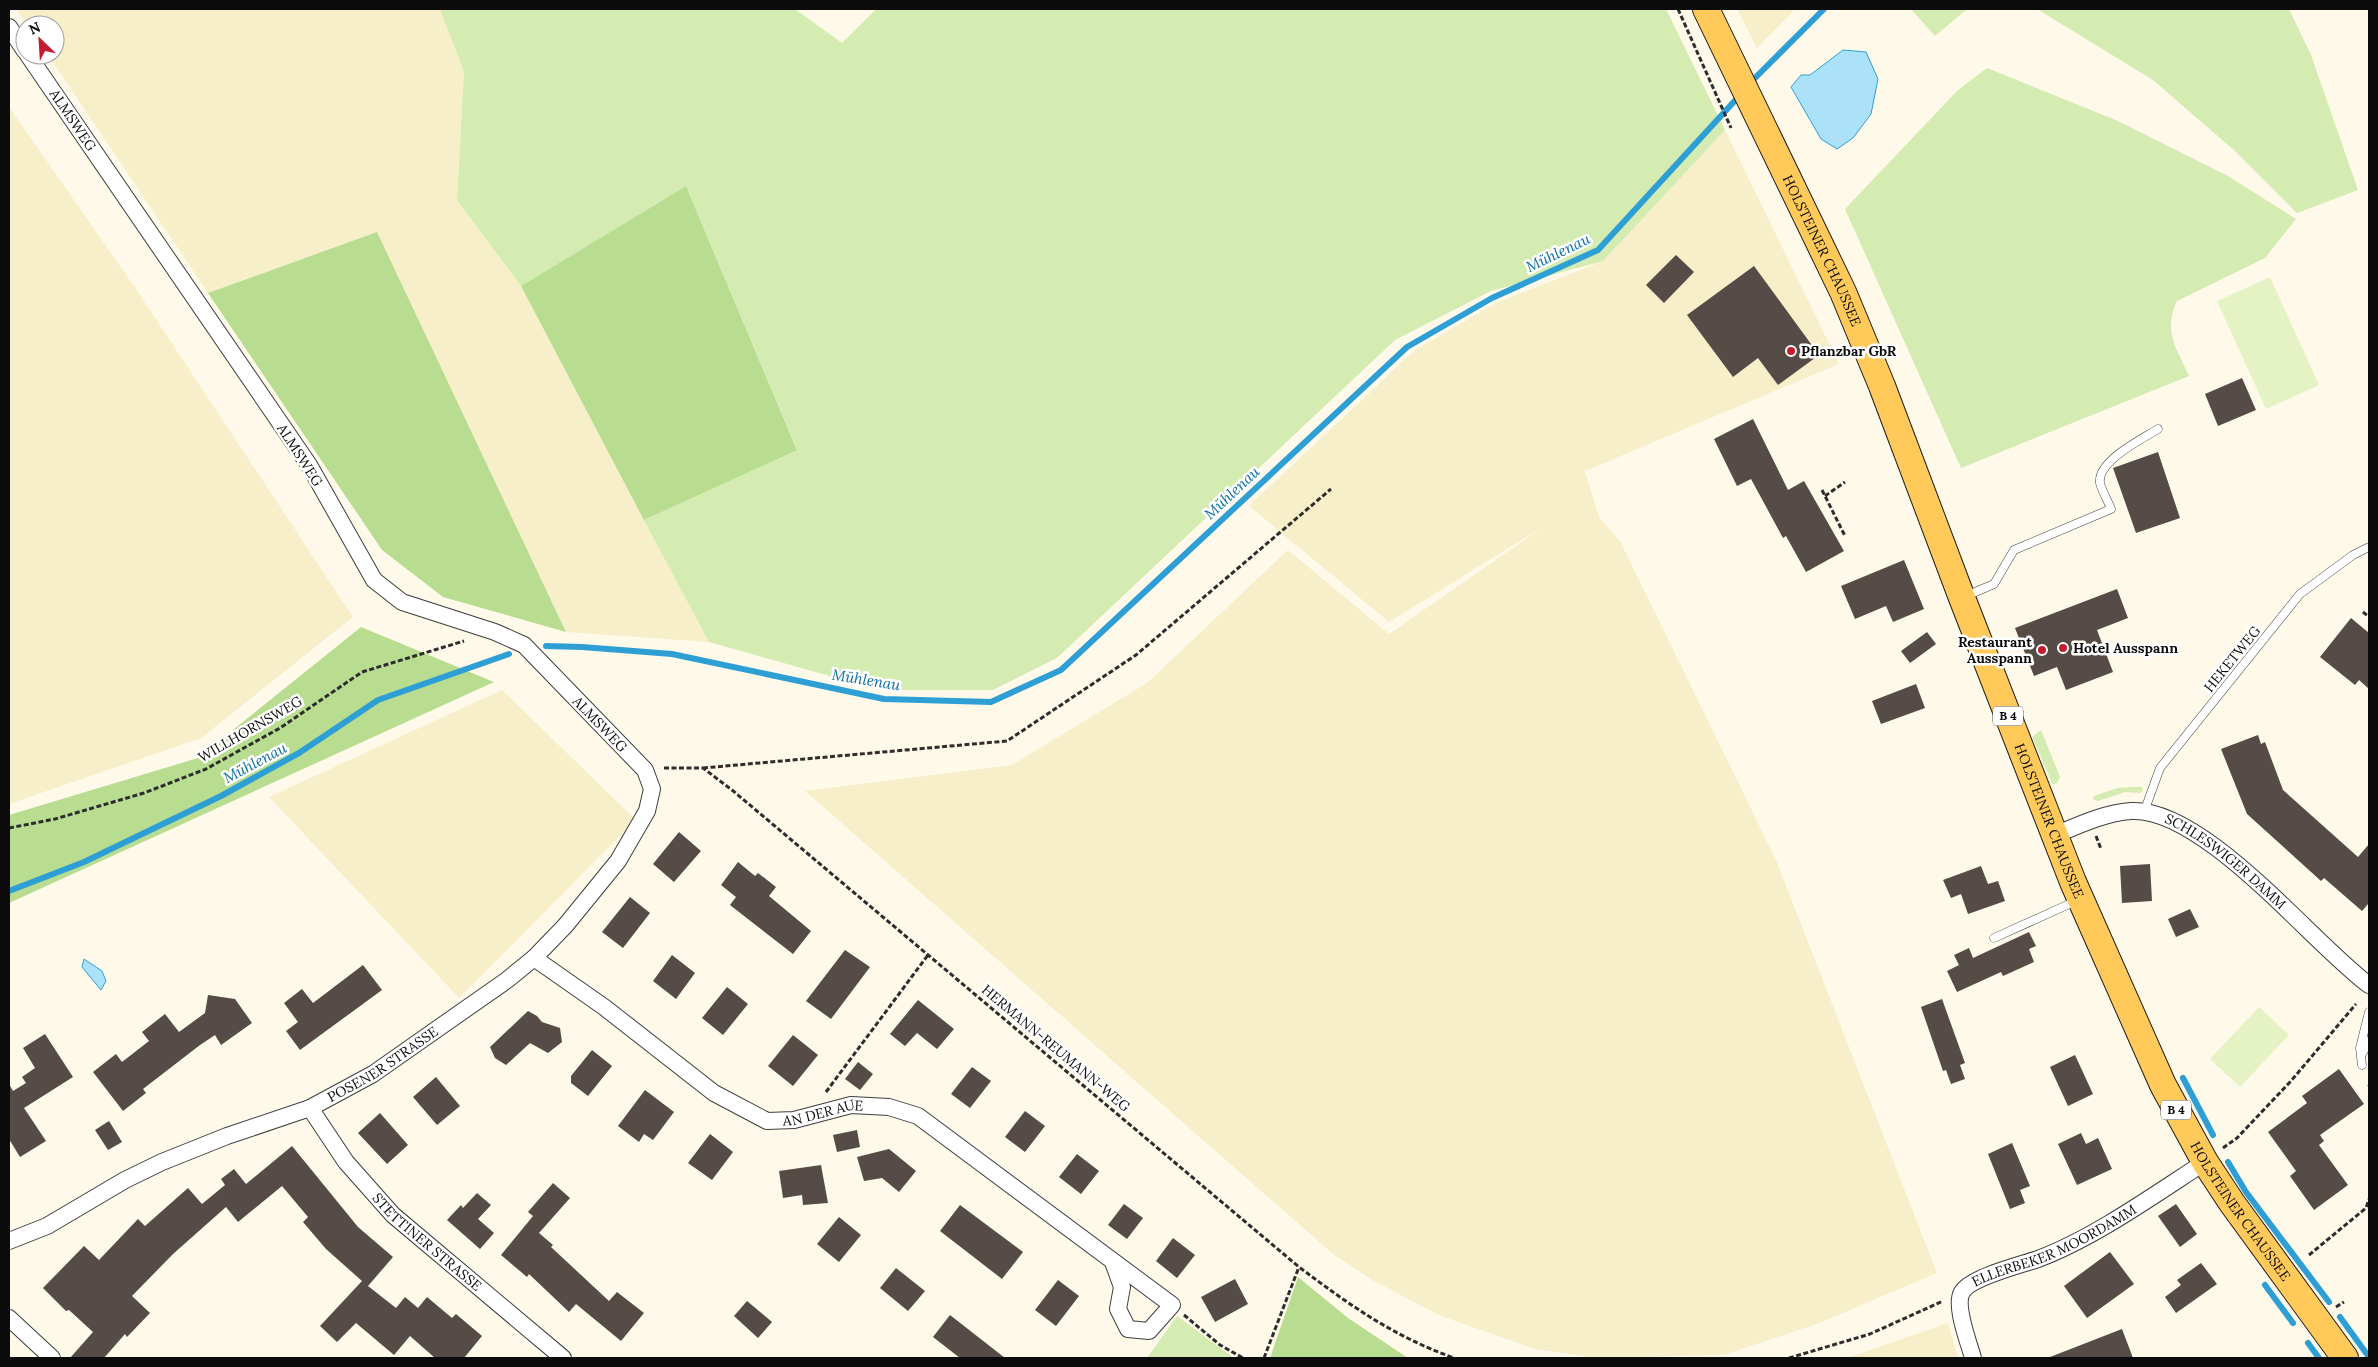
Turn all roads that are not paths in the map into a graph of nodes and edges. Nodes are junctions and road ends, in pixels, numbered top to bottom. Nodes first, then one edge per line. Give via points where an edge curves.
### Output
1 (1706, 9) edge
2 (35, 65) edge
3 (2158, 429) dead end
4 (2369, 547) edge
5 (1962, 598) junction
6 (646, 770) joint
7 (2144, 812) junction
8 (2054, 834) junction
9 (2081, 899) junction
10 (1994, 938) dead end
11 (534, 958) junction
12 (2368, 982) edge
13 (2369, 1012) edge
14 (2369, 1041) edge
15 (2361, 1056) junction
16 (2362, 1065) dead end
17 (310, 1108) junction
18 (2204, 1162) junction
19 (9, 1241) edge
20 (1113, 1262) junction
21 (9, 1318) edge
22 (52, 1358) edge
23 (563, 1358) edge
24 (1973, 1358) edge
25 (2345, 1358) edge

1 - 5 main road, HOLSTEINER CHAUSSEE / B 4 via 1843,292
2 - 6 street, ALMSWEG via 309,465 374,580 402,602 495,632 524,645
3 - 5 lane via 2110,461 2102,471 2100,483 2111,508 2014,550 1994,584
4 - 7 lane, HEKETWEG via 2300,594 2160,768
5 - 8 main road, HOLSTEINER CHAUSSEE / B 4
6 - 11 street, POSENER STRASSE via 652,789 647,810 627,846 600,885
7 - 8 street, SCHLESWIGER DAMM via 2109,815
7 - 12 street, SCHLESWIGER DAMM via 2176,822 2202,838 2241,868
8 - 9 main road, HOLSTEINER CHAUSSEE / B 4
9 - 10 lane
9 - 18 main road, HOLSTEINER CHAUSSEE / B 4 via 2163,1086
11 - 17 street, POSENER STRASSE via 508,980 373,1074
11 - 20 street, AN DER AUE via 604,1006 714,1092 768,1121 794,1120 851,1105 889,1107 918,1116
13 - 15 lane via 2362,1034
14 - 15 lane
15 - 16 lane
17 - 19 street, POSENER STRASSE via 162,1162 47,1226
17 - 23 street, STETTINER STRASSE via 346,1162 393,1215
18 - 24 street, ELLERBEKER MOORDAMM via 2075,1242 1973,1283 1962,1293 1960,1309
18 - 25 main road, HOLSTEINER CHAUSSEE / B 4
20 - 20 street, AN DER AUE via 1172,1306 1149,1331 1128,1329 1118,1309 1122,1287
21 - 22 street

